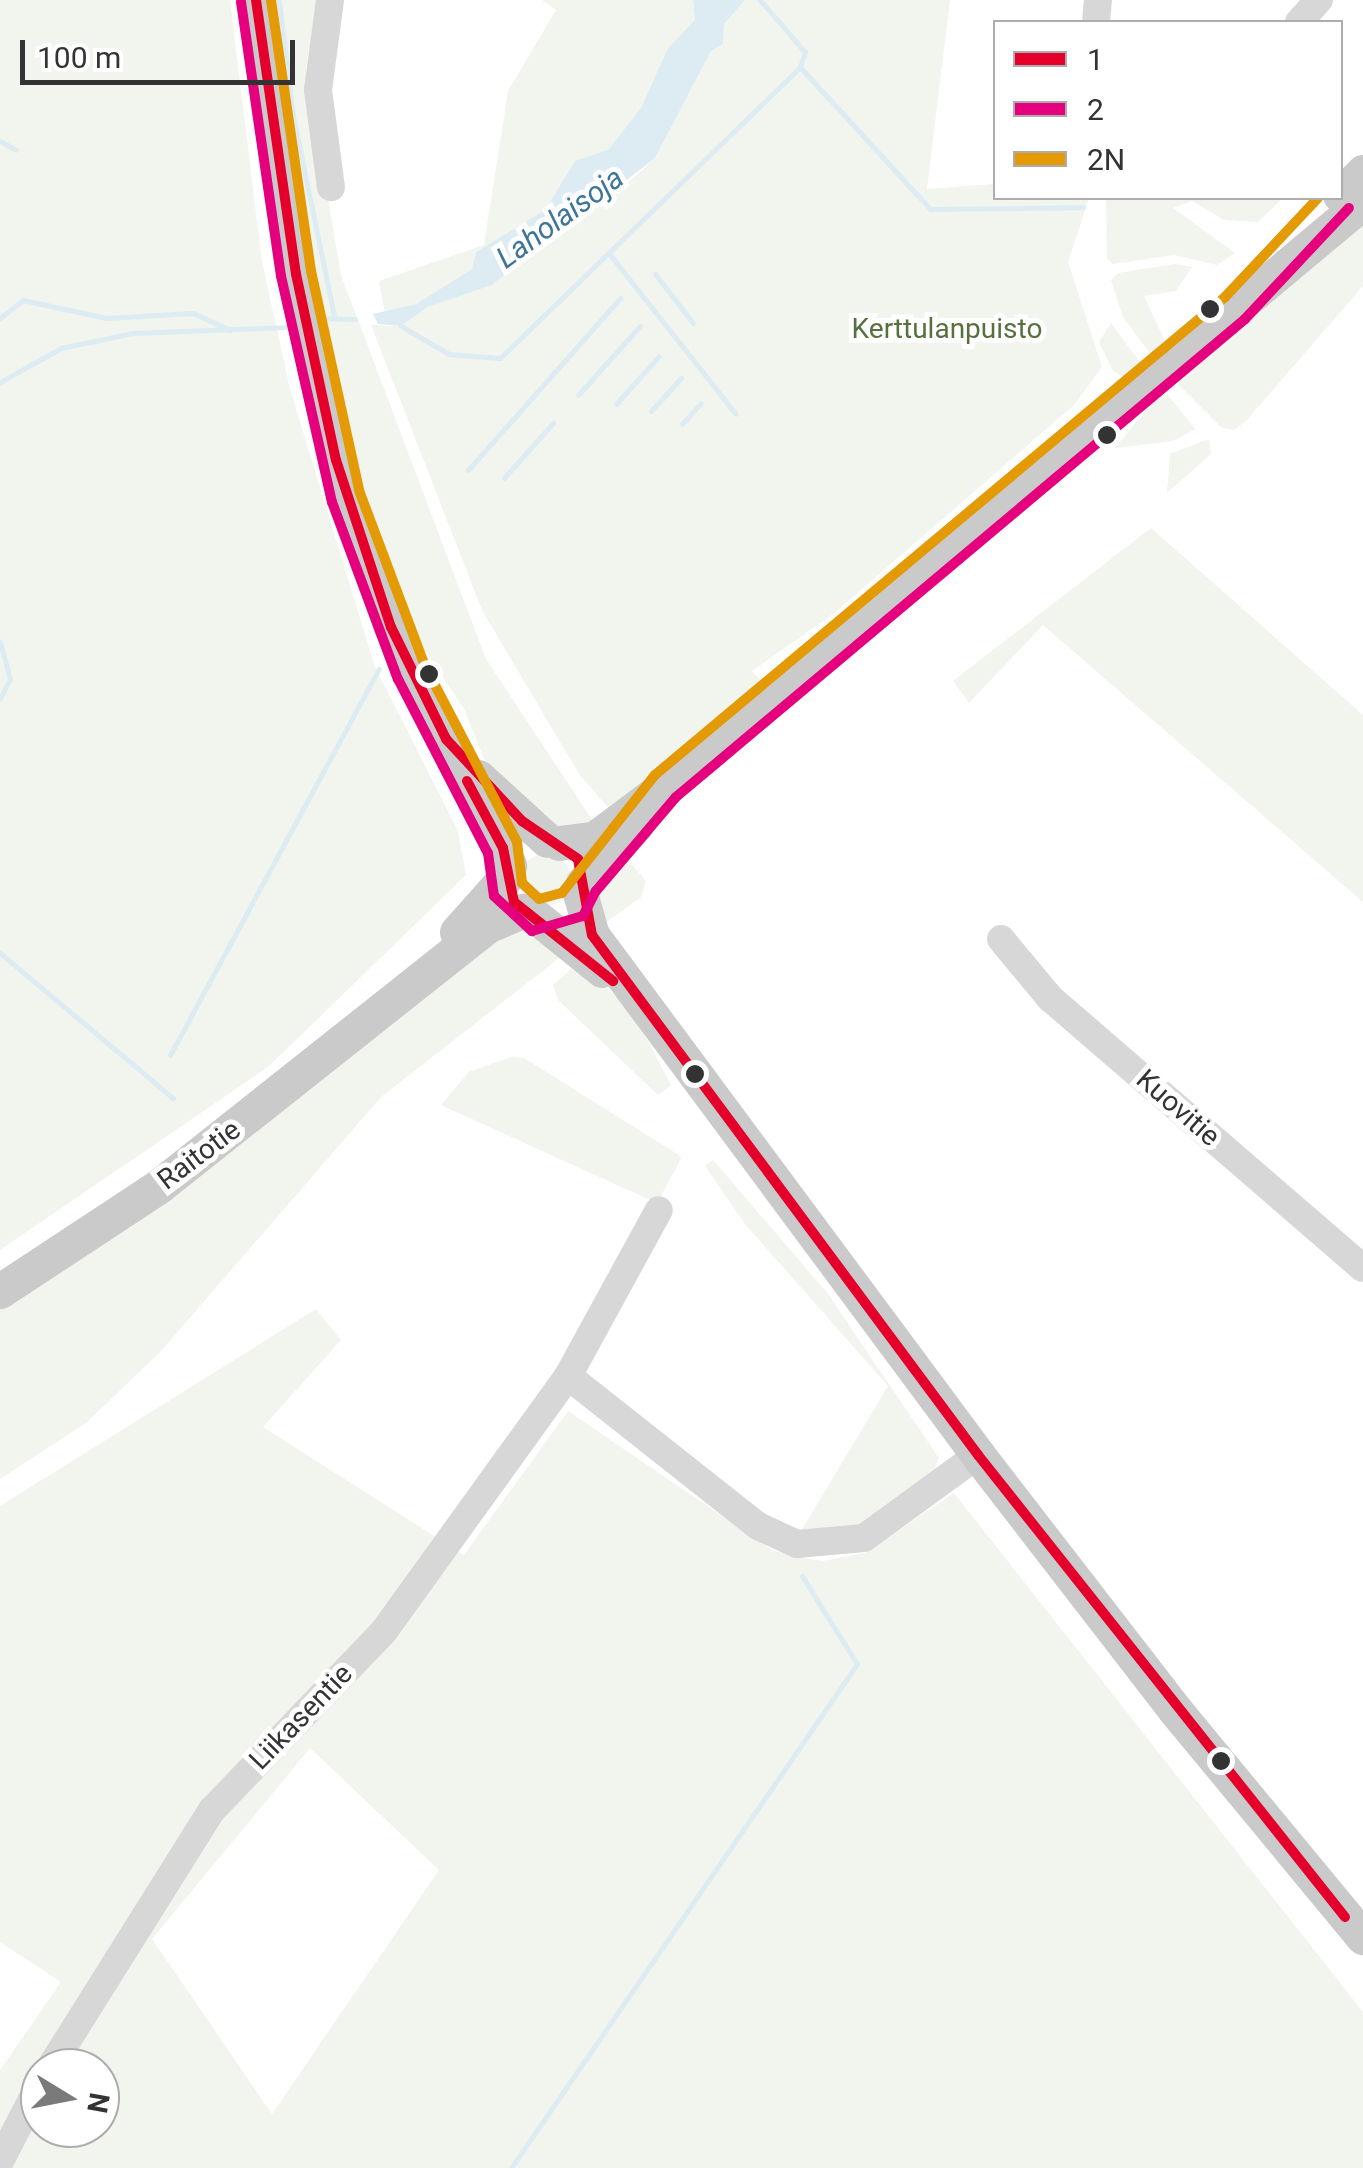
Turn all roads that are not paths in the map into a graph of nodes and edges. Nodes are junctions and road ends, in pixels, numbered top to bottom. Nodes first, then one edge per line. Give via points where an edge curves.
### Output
1 (256, 0) edge
2 (330, 0) edge
3 (1320, 0) edge
4 (1301, 20) edge
5 (1363, 172) edge
6 (331, 187) dead end
7 (1343, 192) edge
8 (1335, 200) edge
9 (1363, 202) edge
10 (1234, 308) junction
11 (446, 739) junction
12 (666, 786) junction
13 (553, 842) junction
14 (508, 871) junction
15 (581, 888) junction
16 (529, 913) junction
17 (1002, 939) dead end
18 (388, 1006) junction
19 (661, 1026) junction
20 (659, 1210) dead end
21 (1363, 1268) edge
22 (0, 1292) edge
23 (568, 1376) junction
24 (978, 1455) junction
25 (1357, 1919) edge
26 (63, 2048) edge
27 (20, 2122) edge
28 (0, 2161) edge

1 - 11 main road via 296,274 336,460 391,627
2 - 6 street via 318,90
3 - 4 street
5 - 7 main road
8 - 10 main road
9 - 10 main road
10 - 12 main road
11 - 13 main road via 493,794
11 - 14 main road
12 - 13 main road via 594,839
12 - 15 main road
13 - 14 main road via 524,846
13 - 15 main road via 578,859
14 - 16 main road
14 - 18 main road, Raitotie
15 - 16 main road via 562,913
15 - 19 main road via 592,935
16 - 18 main road, Raitotie via 487,926
16 - 19 main road
17 - 21 street, Kuovitie via 1050,998
18 - 22 main road, Raitotie via 160,1186
19 - 24 main road
20 - 23 street, Liikasentie
23 - 24 street via 758,1526 797,1544 864,1538
23 - 26 street, Liikasentie via 384,1632 212,1810
24 - 25 main road
27 - 28 street

